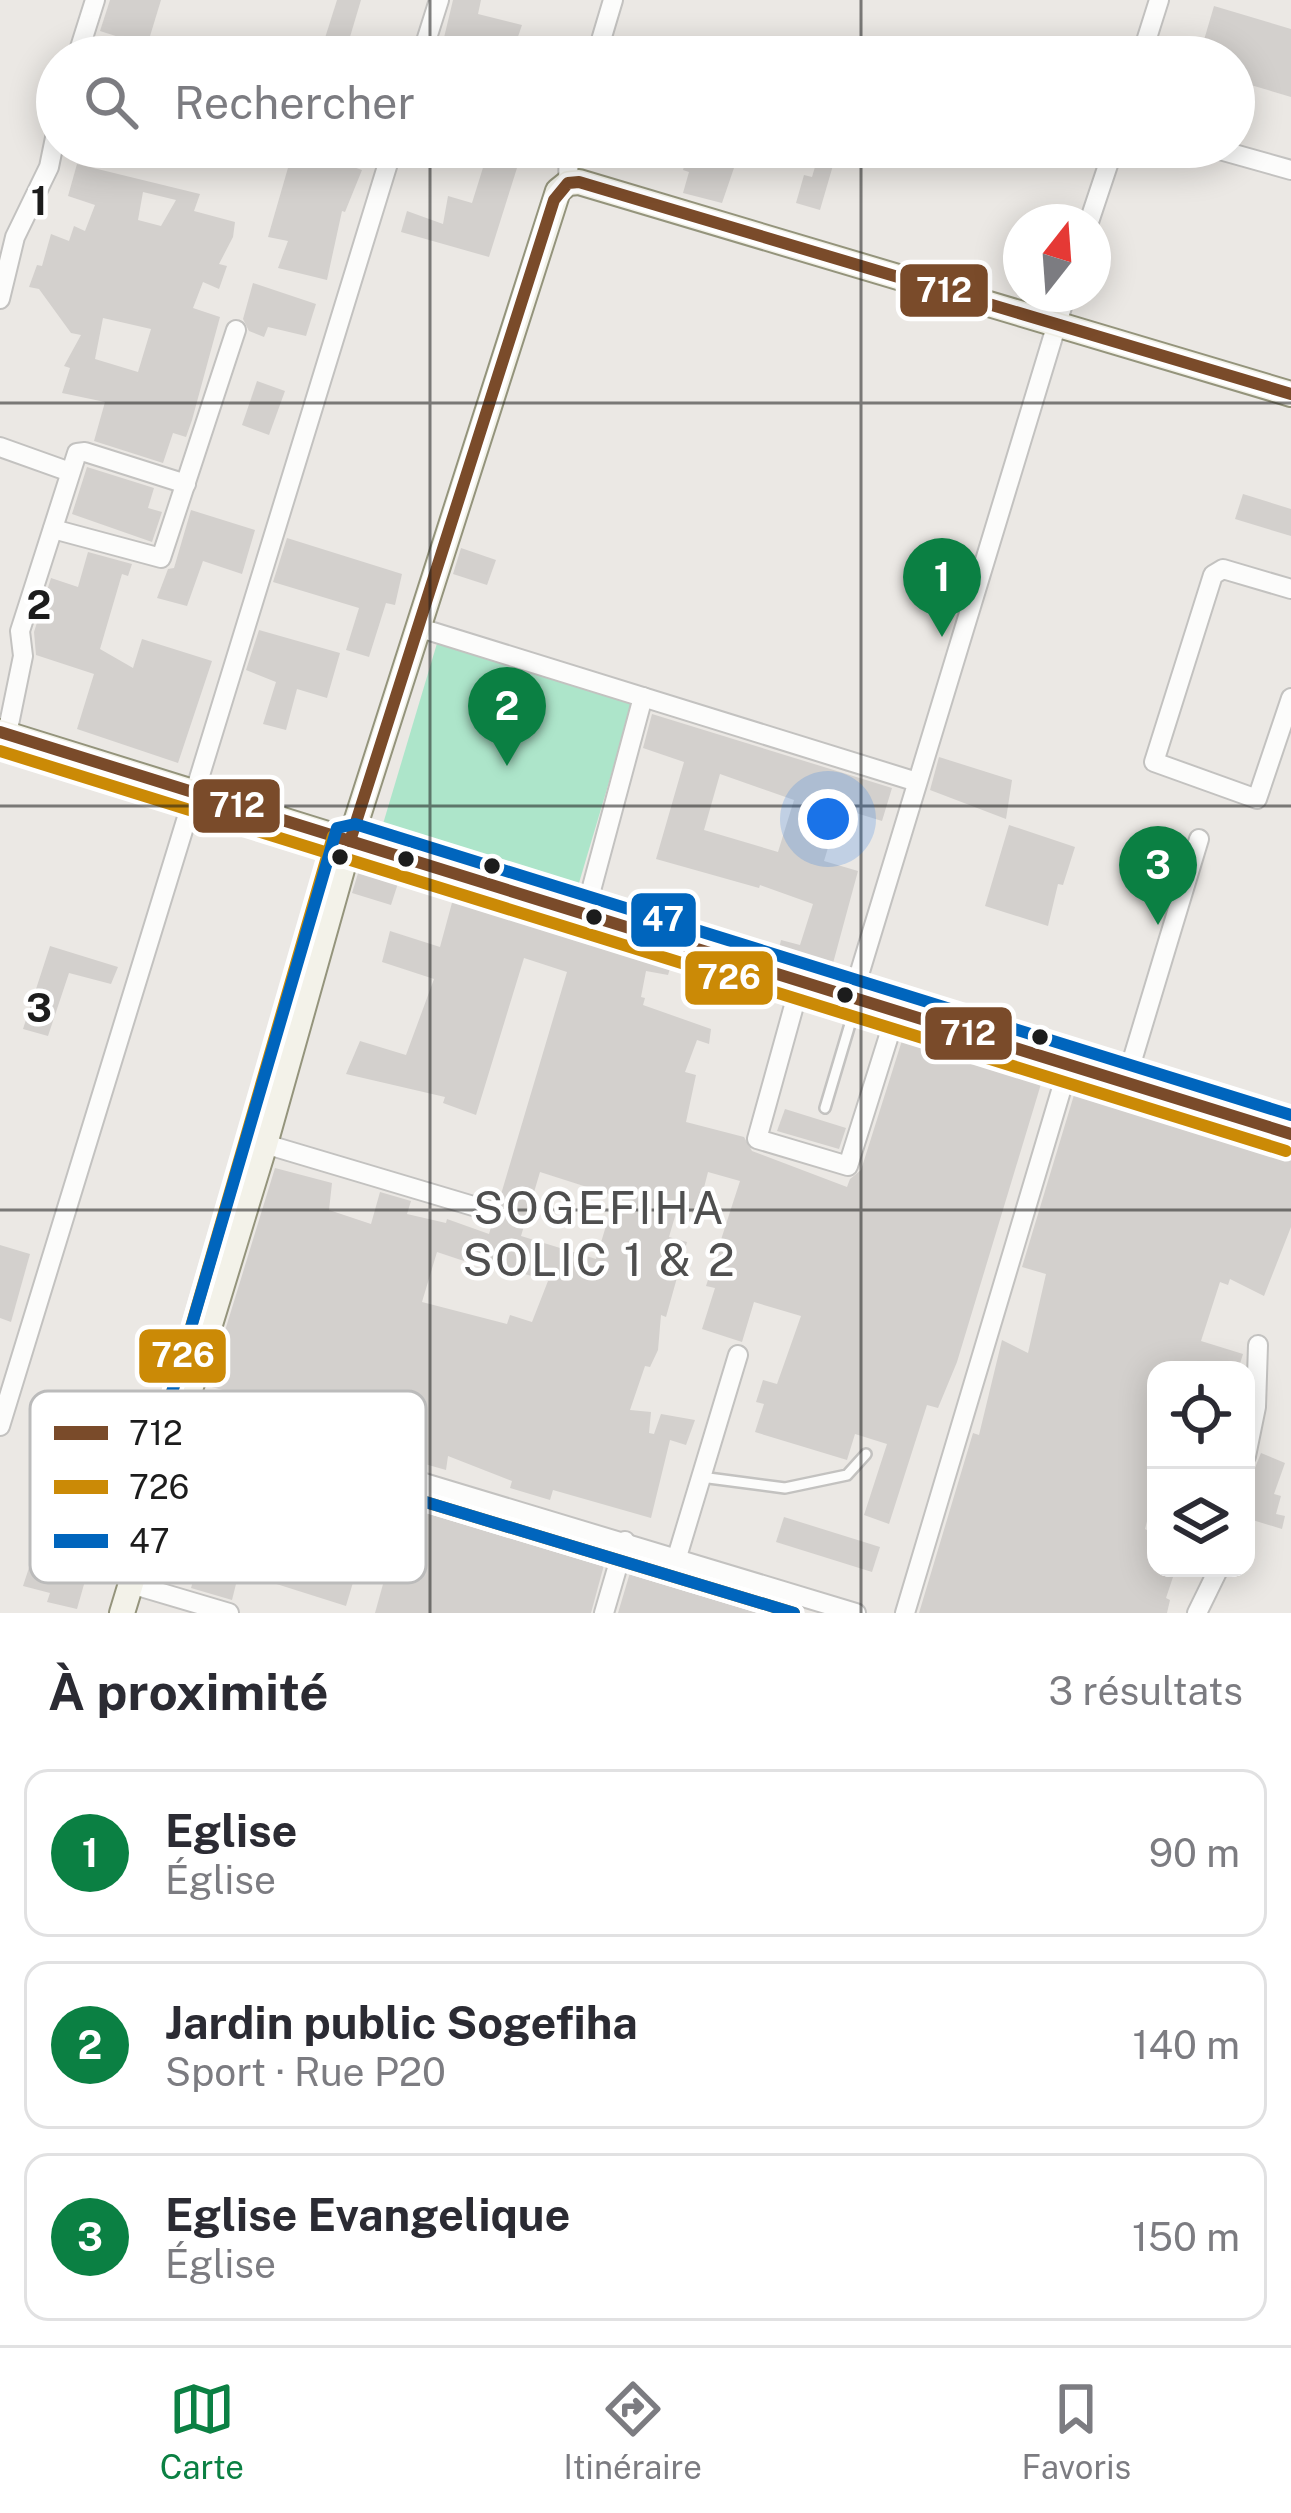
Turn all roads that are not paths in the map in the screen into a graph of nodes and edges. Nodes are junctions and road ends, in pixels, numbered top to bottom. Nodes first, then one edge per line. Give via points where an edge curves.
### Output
1 (95, 0) edge
2 (439, 0) edge
3 (613, 0) edge
4 (1159, 0) edge
5 (84, 36) edge
6 (428, 36) edge
7 (602, 36) edge
8 (1148, 36) edge
9 (1255, 160) edge
10 (49, 168) edge
11 (387, 168) edge
12 (568, 168) edge
13 (1107, 168) edge
14 (1291, 170) edge
15 (568, 183) junction
16 (1096, 204) edge
17 (0, 299) edge
18 (1060, 312) edge
19 (1056, 325) junction
20 (236, 330) dead end
21 (1291, 394) edge
22 (0, 447) edge
23 (70, 472) junction
24 (186, 484) junction
25 (53, 529) junction
26 (1291, 589) edge
27 (417, 627) junction
28 (643, 697) junction
29 (1291, 698) edge
30 (3, 733) edge
31 (917, 782) junction
32 (193, 793) junction
33 (1199, 839) dead end
34 (350, 842) junction
35 (585, 914) junction
36 (800, 984) junction
37 (855, 998) junction
38 (897, 1010) junction
39 (1069, 1064) junction
40 (1125, 1084) junction
41 (825, 1108) dead end
42 (1291, 1134) edge
43 (265, 1144) junction
44 (490, 1211) dead end
45 (1258, 1345) dead end
46 (738, 1355) dead end
47 (191, 1391) edge
48 (1255, 1412) edge
49 (0, 1426) edge
50 (866, 1454) dead end
51 (701, 1478) junction
52 (426, 1482) edge
53 (625, 1541) junction
54 (676, 1557) junction
55 (1215, 1577) edge
56 (131, 1584) joint
57 (122, 1613) edge
58 (229, 1613) edge
59 (604, 1613) edge
60 (856, 1613) edge
61 (905, 1613) edge
62 (1198, 1613) edge

1 - 5 street
2 - 6 street
3 - 7 street
4 - 8 street
9 - 14 street
10 - 17 street via 15,237
11 - 32 street
12 - 15 street
13 - 16 street
15 - 19 street
15 - 27 street via 554,200
18 - 19 street
19 - 21 street
19 - 31 street
20 - 24 street
22 - 23 street
23 - 24 street via 85,452
23 - 25 street
24 - 25 street via 161,558
25 - 30 street via 20,631 23,656
26 - 29 street via 1223,569 1213,575 1154,763 1257,799
27 - 28 street
27 - 34 street
28 - 31 street
28 - 35 street
30 - 32 street
31 - 37 street
32 - 34 street
32 - 49 street
33 - 40 street
34 - 35 street
34 - 43 street
35 - 36 street
36 - 37 street
36 - 38 street via 757,1139 848,1166
37 - 38 street
37 - 41 lane
38 - 39 street
39 - 40 street
39 - 61 street
40 - 42 street
43 - 44 street
43 - 47 street
45 - 48 street
46 - 51 street
50 - 51 lane via 848,1475 785,1488
51 - 54 street
52 - 53 street
53 - 54 street
53 - 59 street
54 - 60 street
55 - 62 street
56 - 57 street
56 - 58 street

